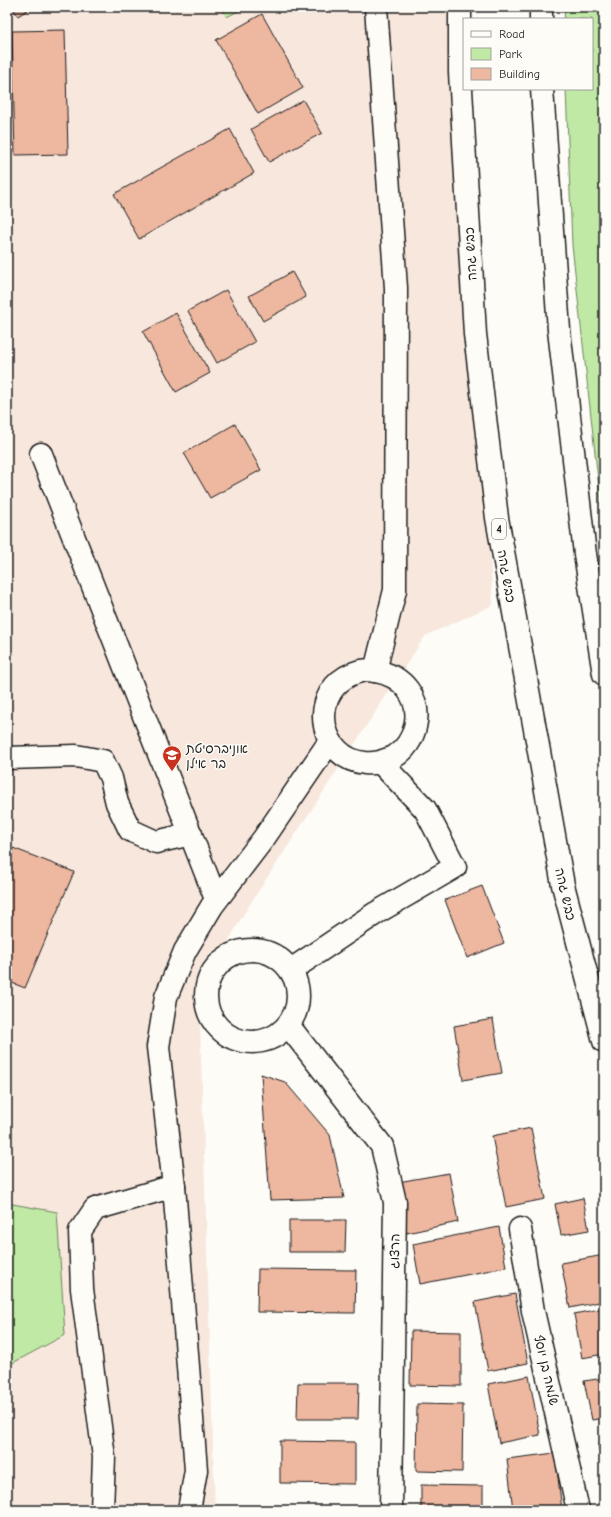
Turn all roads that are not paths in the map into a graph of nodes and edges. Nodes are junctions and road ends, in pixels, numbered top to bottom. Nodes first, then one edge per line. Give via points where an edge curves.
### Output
1 (376, 7) edge
2 (460, 7) edge
3 (541, 7) edge
4 (541, 18) edge
5 (542, 90) edge
6 (41, 454) dead end
7 (375, 671) junction
8 (604, 674) edge
9 (330, 741) junction
10 (7, 758) edge
11 (380, 762) junction
12 (191, 834) junction
13 (216, 899) junction
14 (291, 970) junction
15 (288, 1025) junction
16 (604, 1041) edge
17 (174, 1186) junction
18 (520, 1229) dead end
19 (102, 1510) edge
20 (189, 1510) edge
21 (391, 1510) edge
22 (578, 1510) edge

1 - 7 main road via 396,319 395,590
2 - 16 main road, כביש גהה / 4 via 460,72 475,334 497,518 563,884
3 - 4 main road
5 - 8 main road via 559,330 585,554
6 - 12 main road
7 - 9 main road via 353,673 340,681 330,692 324,707 323,722
7 - 11 main road via 385,672 399,680 409,691 415,704 416,719 413,733 406,746 394,756
9 - 11 main road via 349,759 364,763
9 - 13 main road via 264,838
10 - 12 main road via 76,756 103,761 130,830 156,842
11 - 14 main road via 425,808 455,867 376,914
12 - 13 main road
13 - 17 main road via 185,951 166,997 158,1047
14 - 15 main road via 297,984 298,998 295,1012
14 - 15 main road via 281,959 267,952 250,949 235,952 222,960 212,972 205,994 209,1016 219,1029 231,1038 246,1042 262,1041 276,1036
15 - 21 main road, הרצוג via 382,1146 394,1202
17 - 19 main road via 95,1209 80,1231 82,1289 104,1457
17 - 20 main road via 196,1470
18 - 22 main road, שלמה בן יוסף via 533,1311

